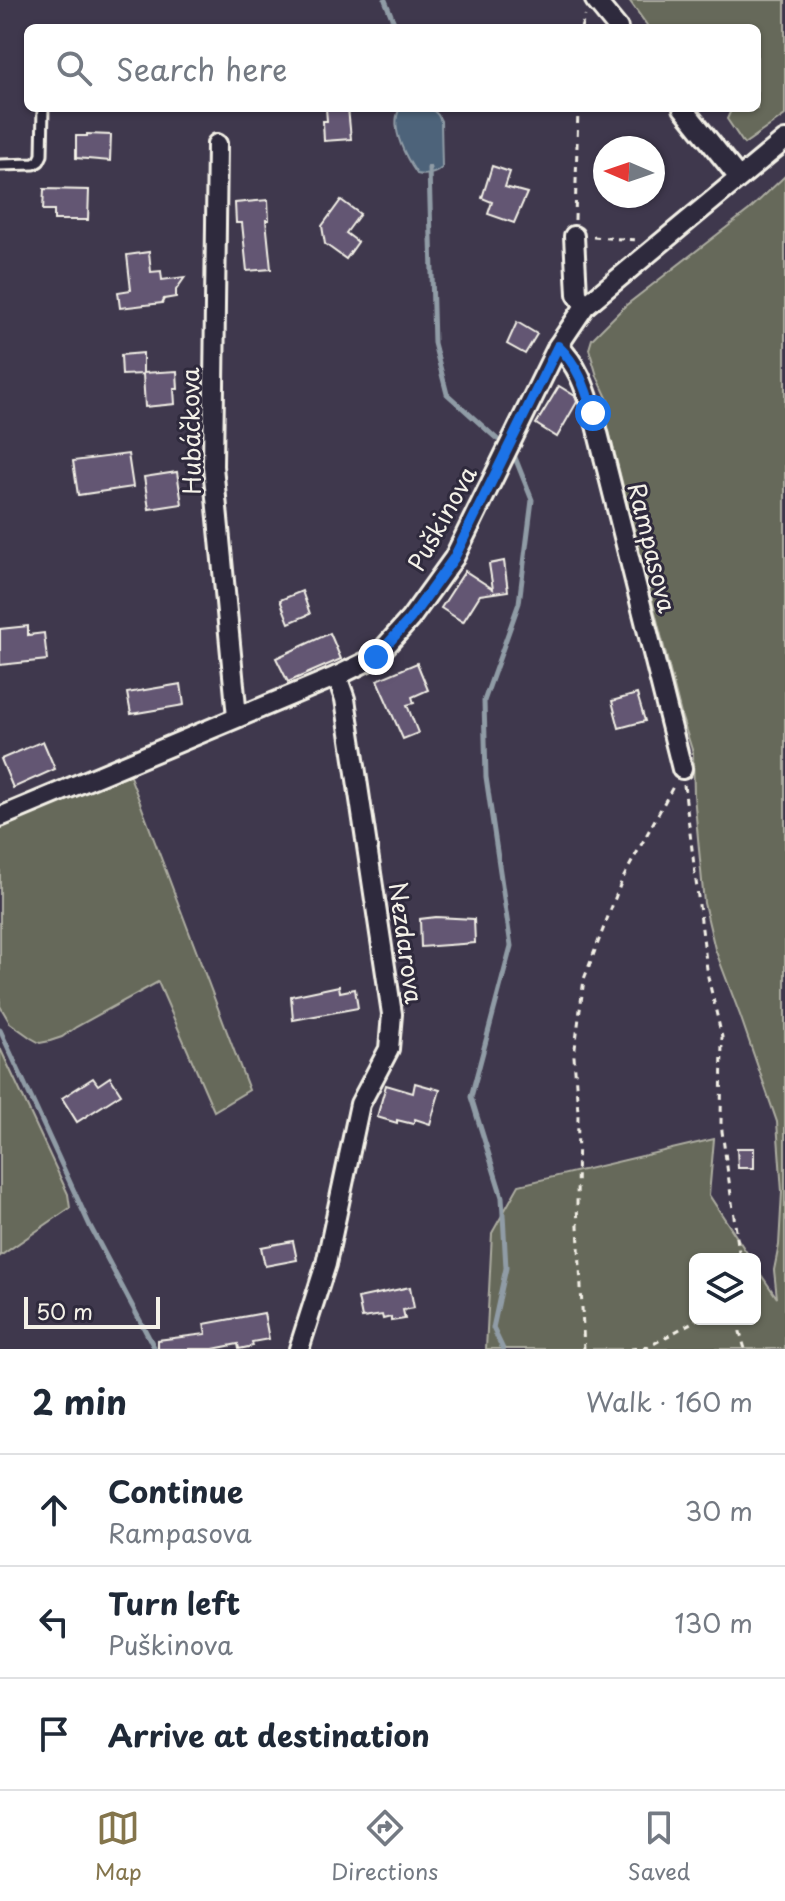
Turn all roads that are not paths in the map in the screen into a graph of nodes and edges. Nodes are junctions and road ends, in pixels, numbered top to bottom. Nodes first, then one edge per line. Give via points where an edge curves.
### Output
1 (595, 0) edge
2 (615, 24) edge
3 (43, 112) edge
4 (686, 112) edge
5 (785, 140) edge
6 (217, 144) dead end
7 (0, 165) edge
8 (739, 178) junction
9 (574, 236) road end
10 (585, 306) junction
11 (558, 346) junction
12 (337, 676) junction
13 (237, 717) junction
14 (682, 769) road end
15 (0, 817) edge
16 (299, 1349) edge

1 - 2 street
3 - 7 lane via 39,161
4 - 8 street
5 - 8 street, Puškinova
6 - 13 street, Hubáčkova via 213,466
8 - 10 street, Puškinova
9 - 10 street via 577,294
10 - 11 street, Puškinova
11 - 12 street, Puškinova via 454,558 376,657
11 - 14 street, Rampasova via 583,380 593,413
12 - 13 street, Puškinova
12 - 16 street, Nezdarova via 345,699 392,1014 389,1049 360,1104 326,1264
13 - 15 street, Puškinova

